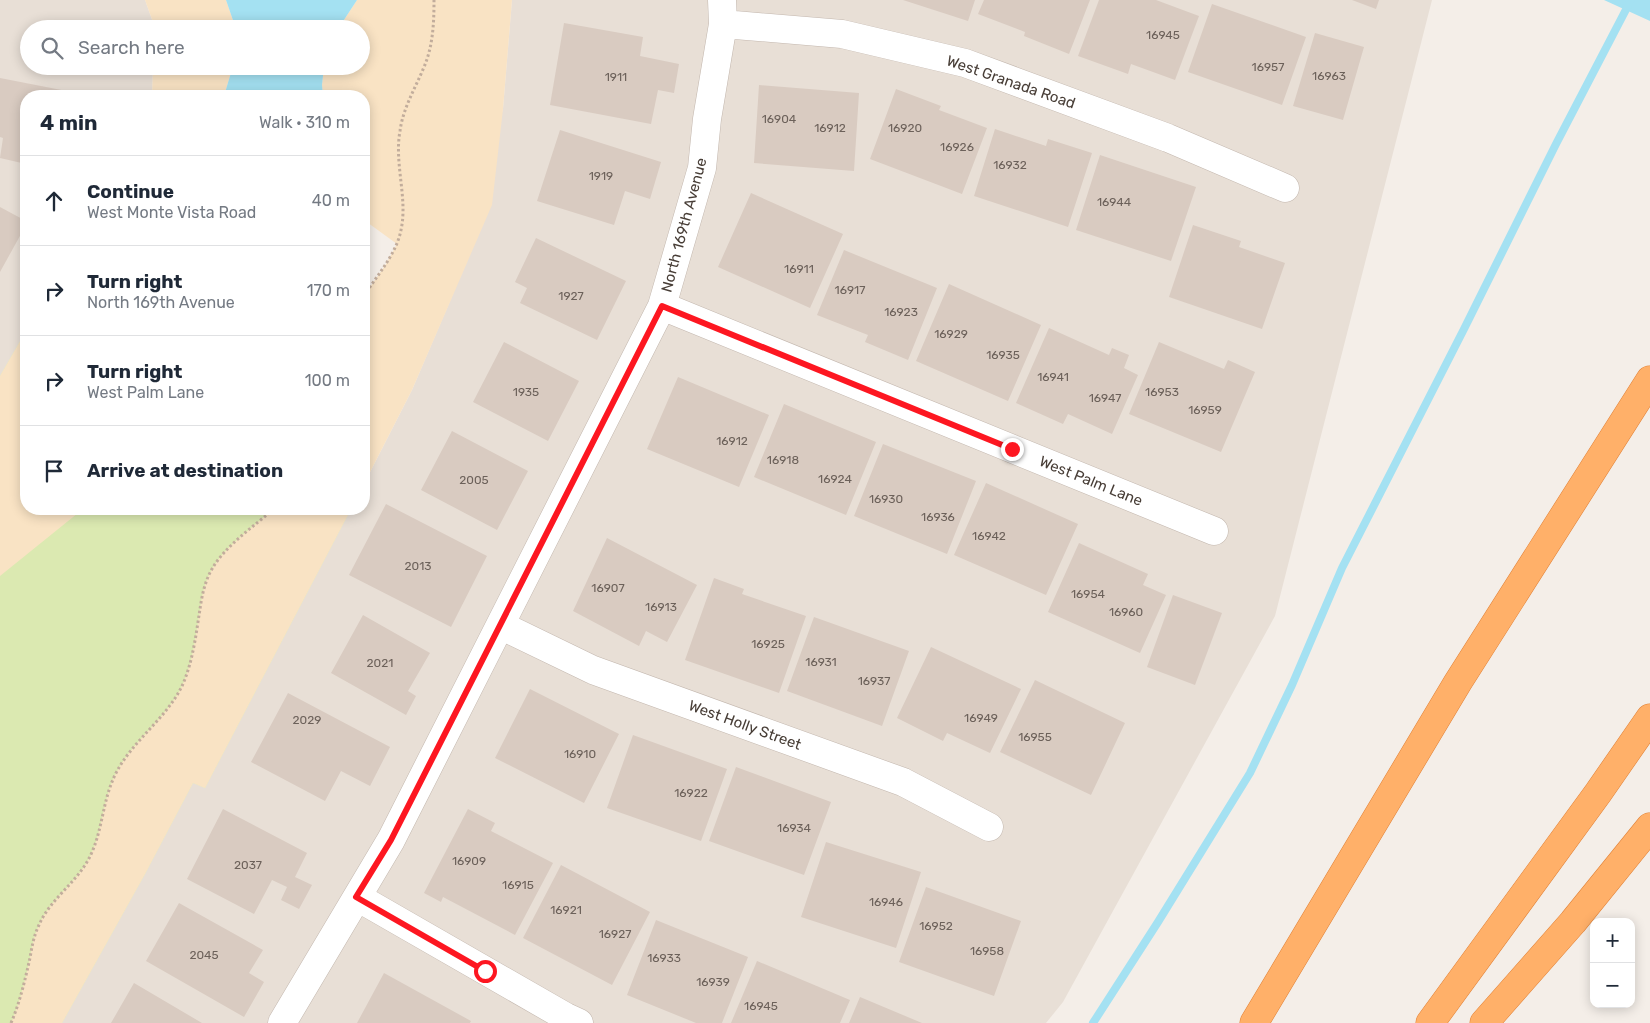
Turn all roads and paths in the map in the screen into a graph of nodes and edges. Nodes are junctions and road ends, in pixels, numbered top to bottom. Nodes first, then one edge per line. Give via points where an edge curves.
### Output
1 (434, 0) edge
2 (722, 12) edge
3 (1285, 188) dead end
4 (370, 287) edge
5 (662, 306) junction
6 (1650, 380) edge
7 (267, 515) edge
8 (1214, 532) dead end
9 (500, 625) junction
10 (1650, 718) edge
11 (989, 827) dead end
12 (1650, 827) edge
13 (356, 897) junction
14 (11, 1023) edge
15 (282, 1023) edge
16 (579, 1023) edge
17 (1254, 1023) edge
18 (1430, 1023) edge
19 (1484, 1023) edge

1 - 4 path via 430,50 399,133 402,229 397,244
2 - 3 street, West Granada Road via 842,34 966,63 1168,138
2 - 5 street, North 169th Avenue via 702,168
5 - 8 street, West Palm Lane
5 - 9 street, North 169th Avenue
6 - 17 highway via 1458,682
7 - 14 path via 228,549 212,569 202,595 192,657 182,685 164,712 124,757 109,788 88,862 44,914 34,936 20,1000
9 - 11 street, West Holly Street via 593,670 903,782
9 - 13 street, North 169th Avenue via 391,840
10 - 18 highway
12 - 19 highway via 1573,922
13 - 15 street, North 169th Avenue
13 - 16 street

